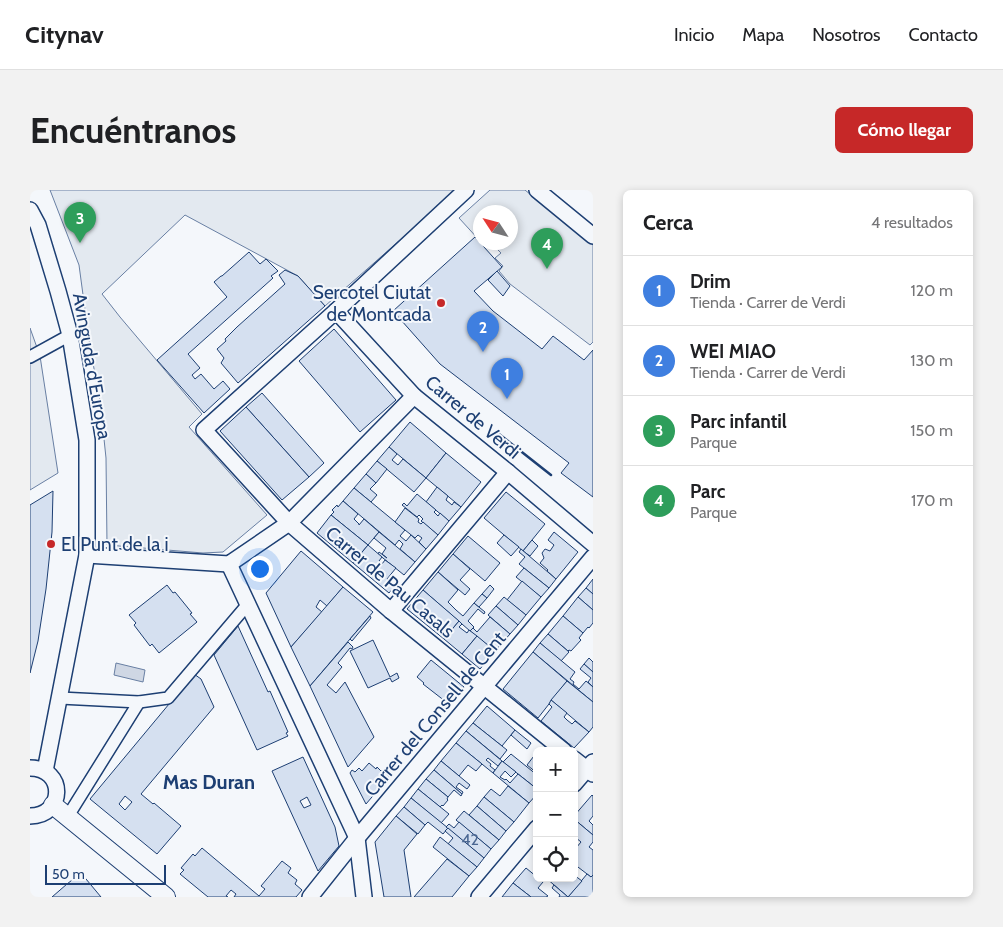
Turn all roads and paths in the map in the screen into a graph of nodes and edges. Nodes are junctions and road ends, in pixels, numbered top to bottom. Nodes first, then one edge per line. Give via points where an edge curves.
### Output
1 (466, 190) edge
2 (536, 190) edge
3 (30, 210) edge
4 (593, 236) edge
5 (336, 311) junction
6 (70, 335) junction
7 (30, 357) edge
8 (414, 396) junction
9 (508, 472) junction
10 (289, 523) junction
11 (593, 544) edge
12 (87, 555) junction
13 (593, 557) edge
14 (229, 564) junction
15 (248, 604) junction
16 (391, 611) junction
17 (484, 687) junction
18 (60, 698) junction
19 (139, 702) junction
20 (559, 747) edge
21 (578, 761) edge
22 (30, 768) edge
23 (591, 768) edge
24 (45, 771) junction
25 (578, 780) edge
26 (53, 805) junction
27 (30, 816) edge
28 (68, 816) junction
29 (533, 833) edge
30 (357, 838) junction
31 (166, 897) edge
32 (310, 897) edge
33 (364, 897) edge
34 (479, 897) edge

1 - 5 street
2 - 4 street
3 - 6 street, Avinguda d'Europa via 38,225
5 - 8 street, Carrer de Verdi
5 - 10 street, Carrer de Pau Casals via 204,430
6 - 7 street
6 - 12 street, Avinguda d'Europa via 87,440
8 - 9 street, Carrer de Verdi
8 - 10 street
9 - 11 street, Carrer de Verdi
9 - 16 street
10 - 14 street
10 - 16 street, Carrer de Pau Casals
12 - 14 street
12 - 18 street, Avinguda d'Europa
13 - 17 street, Carrer del Consell de Cent
14 - 15 street
15 - 19 street via 168,698
15 - 30 street
16 - 17 street, Carrer de Pau Casals
17 - 20 street, Carrer de Pau Casals
17 - 30 street, Carrer del Consell de Cent
18 - 19 street
18 - 24 street, Avinguda d'Europa
19 - 28 street
21 - 23 street
22 - 24 street
23 - 25 street
24 - 26 street via 56,786
26 - 27 street via 46,812
26 - 28 street
28 - 31 street
29 - 34 street
30 - 32 street, Carrer del Consell de Cent
30 - 33 street

